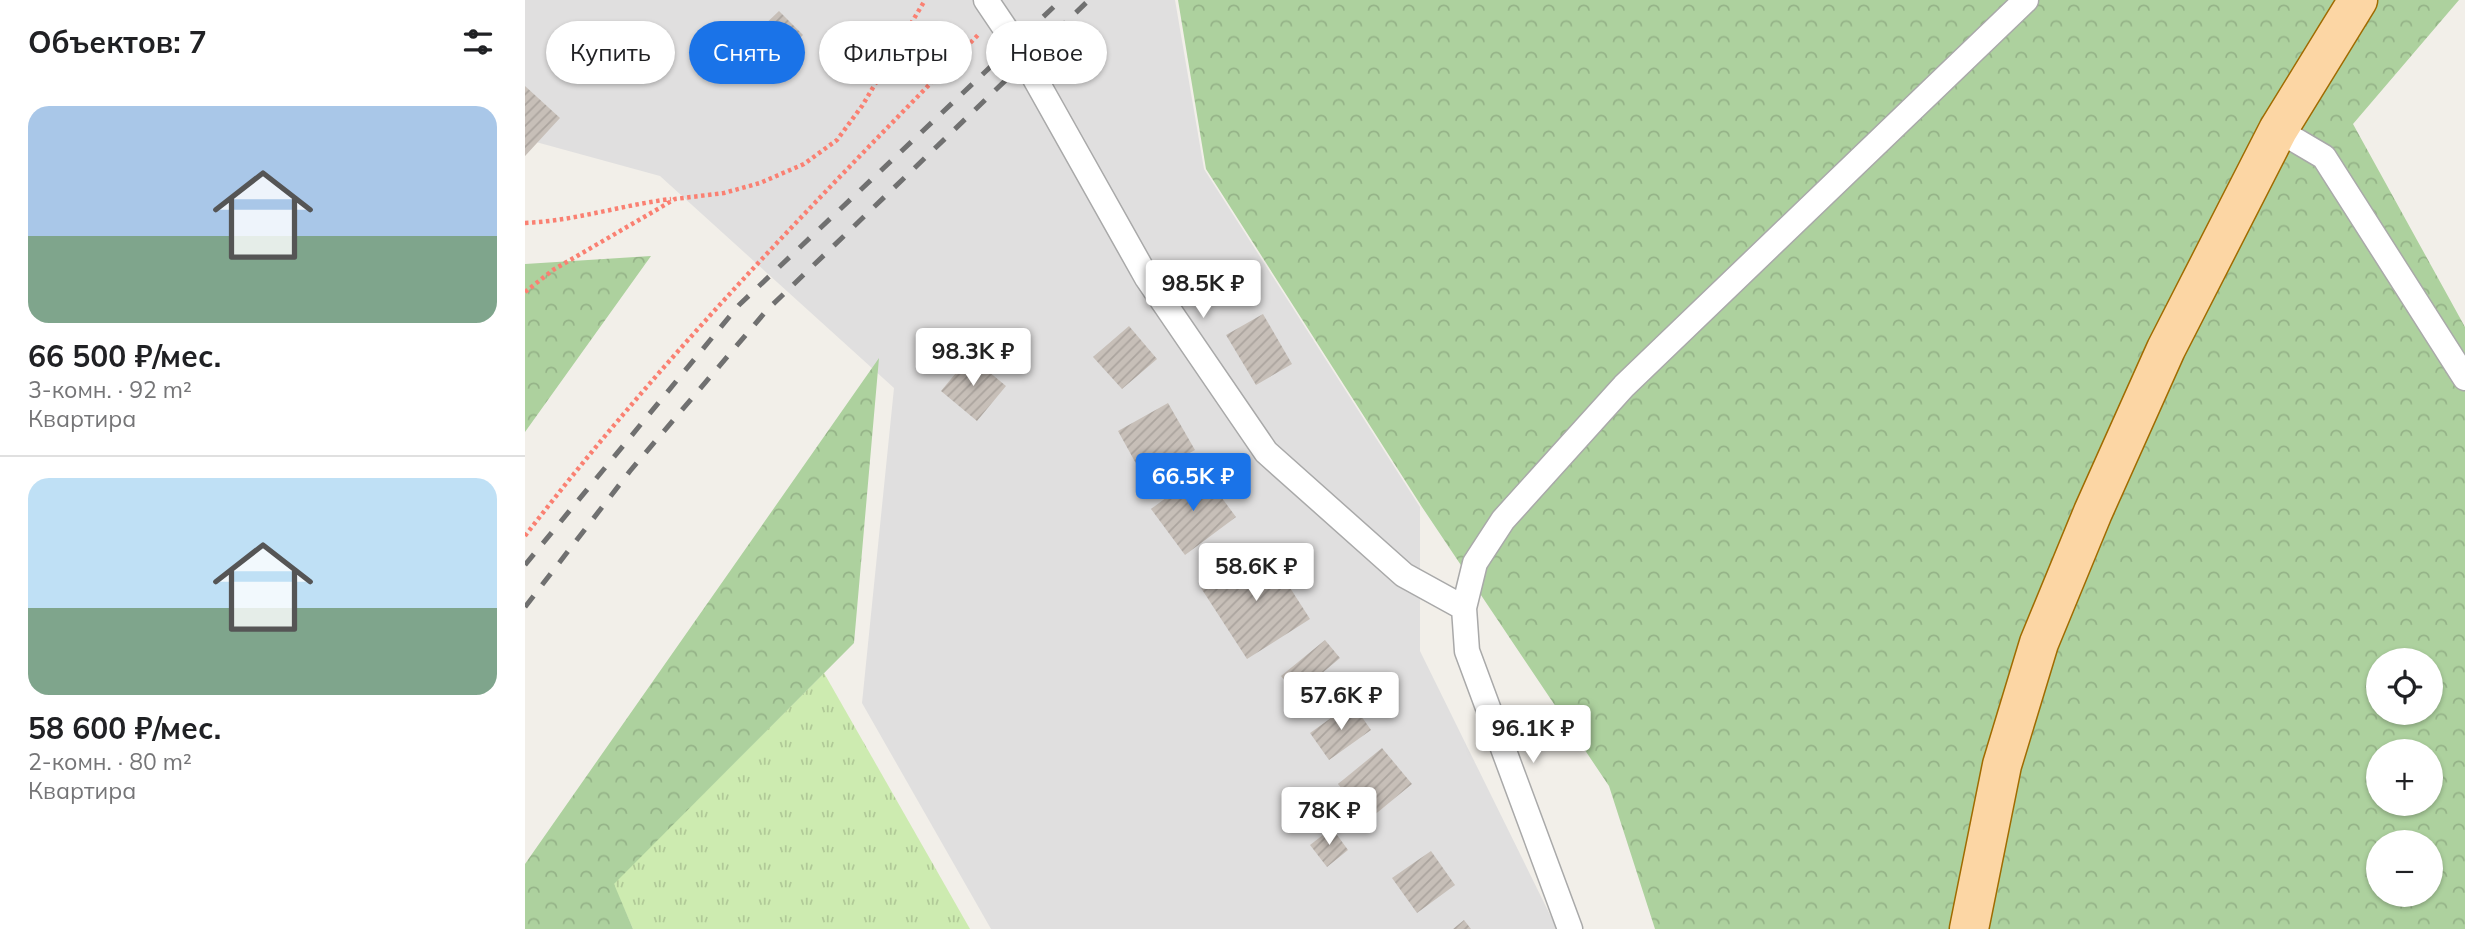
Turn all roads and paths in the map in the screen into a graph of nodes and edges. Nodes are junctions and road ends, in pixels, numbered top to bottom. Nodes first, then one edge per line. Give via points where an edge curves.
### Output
1 (925, 0) edge
2 (2026, 0) edge
3 (2358, 0) edge
4 (991, 8) edge
5 (2278, 130) junction
6 (675, 199) junction
7 (525, 223) edge
8 (525, 292) edge
9 (2465, 378) edge
10 (525, 536) edge
11 (1464, 608) junction
12 (1570, 929) edge
13 (1969, 929) edge

1 - 6 path via 837,140 804,164 760,183
2 - 11 street via 1624,386 1503,520 1475,563
3 - 5 main road
4 - 10 path via 585,458
4 - 11 street via 1147,278 1266,452 1405,575
5 - 9 street via 2324,157
5 - 13 main road via 2167,349 2092,512 2039,643 2002,765
6 - 7 path via 555,222
6 - 8 path via 553,270
11 - 12 street via 1467,651

